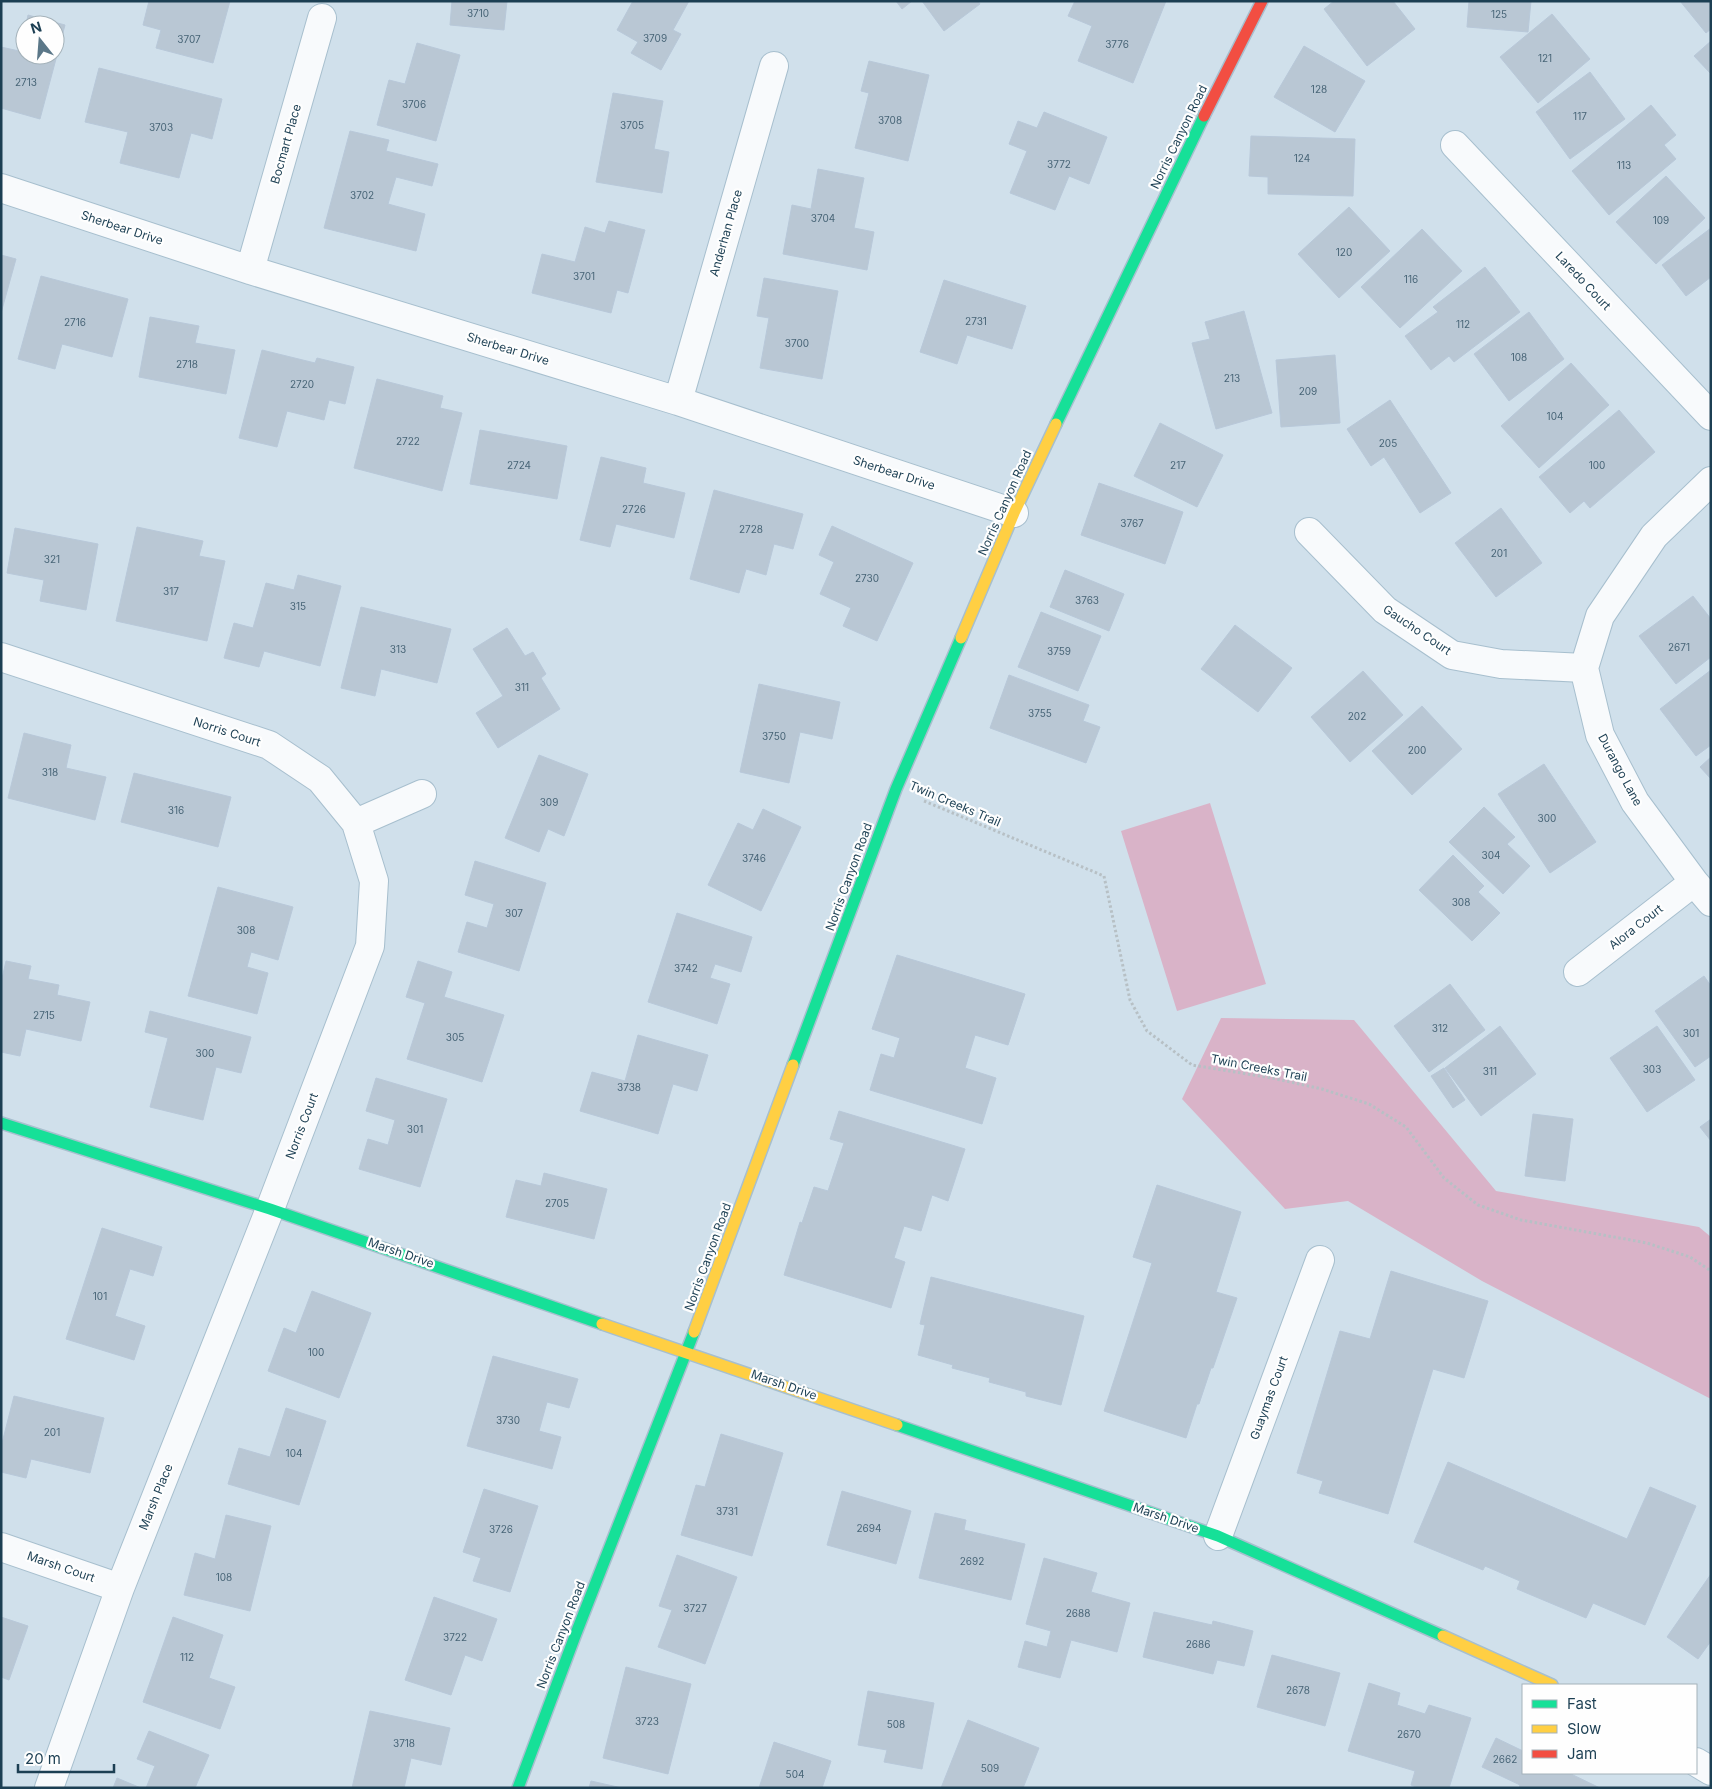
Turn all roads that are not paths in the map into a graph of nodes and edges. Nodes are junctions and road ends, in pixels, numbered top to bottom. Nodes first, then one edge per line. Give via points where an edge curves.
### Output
1 (1262, 1) edge
2 (322, 18) dead end
3 (774, 66) dead end
4 (1455, 145) dead end
5 (1, 188) edge
6 (250, 270) junction
7 (678, 401) junction
8 (1711, 416) edge
9 (1711, 480) edge
10 (1014, 513) junction
11 (1309, 532) dead end
12 (1, 657) edge
13 (1584, 668) junction
14 (422, 794) dead end
15 (356, 823) junction
16 (1702, 892) edge
17 (1578, 972) dead end
18 (1, 1124) edge
19 (270, 1209) junction
20 (1320, 1260) dead end
21 (687, 1352) junction
22 (1218, 1536) junction
23 (1, 1546) edge
24 (120, 1588) junction
25 (1550, 1684) edge
26 (1697, 1763) edge
27 (1711, 1771) edge
28 (49, 1788) edge
29 (518, 1788) edge

1 - 10 street, Norris Canyon Road via 1172,181
2 - 6 street, Bocmart Place
3 - 7 street, Anderhan Place
4 - 8 street, Laredo Court
5 - 6 street, Sherbear Drive
6 - 7 street, Sherbear Drive
7 - 10 street, Sherbear Drive
9 - 13 street via 1654,536 1600,616
10 - 21 street, Norris Canyon Road via 896,789
11 - 13 street, Gaucho Court via 1385,610 1452,654 1501,664
12 - 15 street, Norris Court via 269,745 320,779
13 - 16 street, Durango Lane via 1600,735 1636,802
14 - 15 street
15 - 19 street, Norris Court via 374,882 370,946
16 - 17 street, Alora Court
18 - 19 street, Marsh Drive
19 - 21 street, Marsh Drive
19 - 24 street, Marsh Place
20 - 22 street, Guaymas Court
21 - 22 street, Marsh Drive
21 - 29 street, Norris Canyon Road
22 - 25 street, Marsh Drive
23 - 24 street, Marsh Court
24 - 28 street, Marsh Place
26 - 27 street

